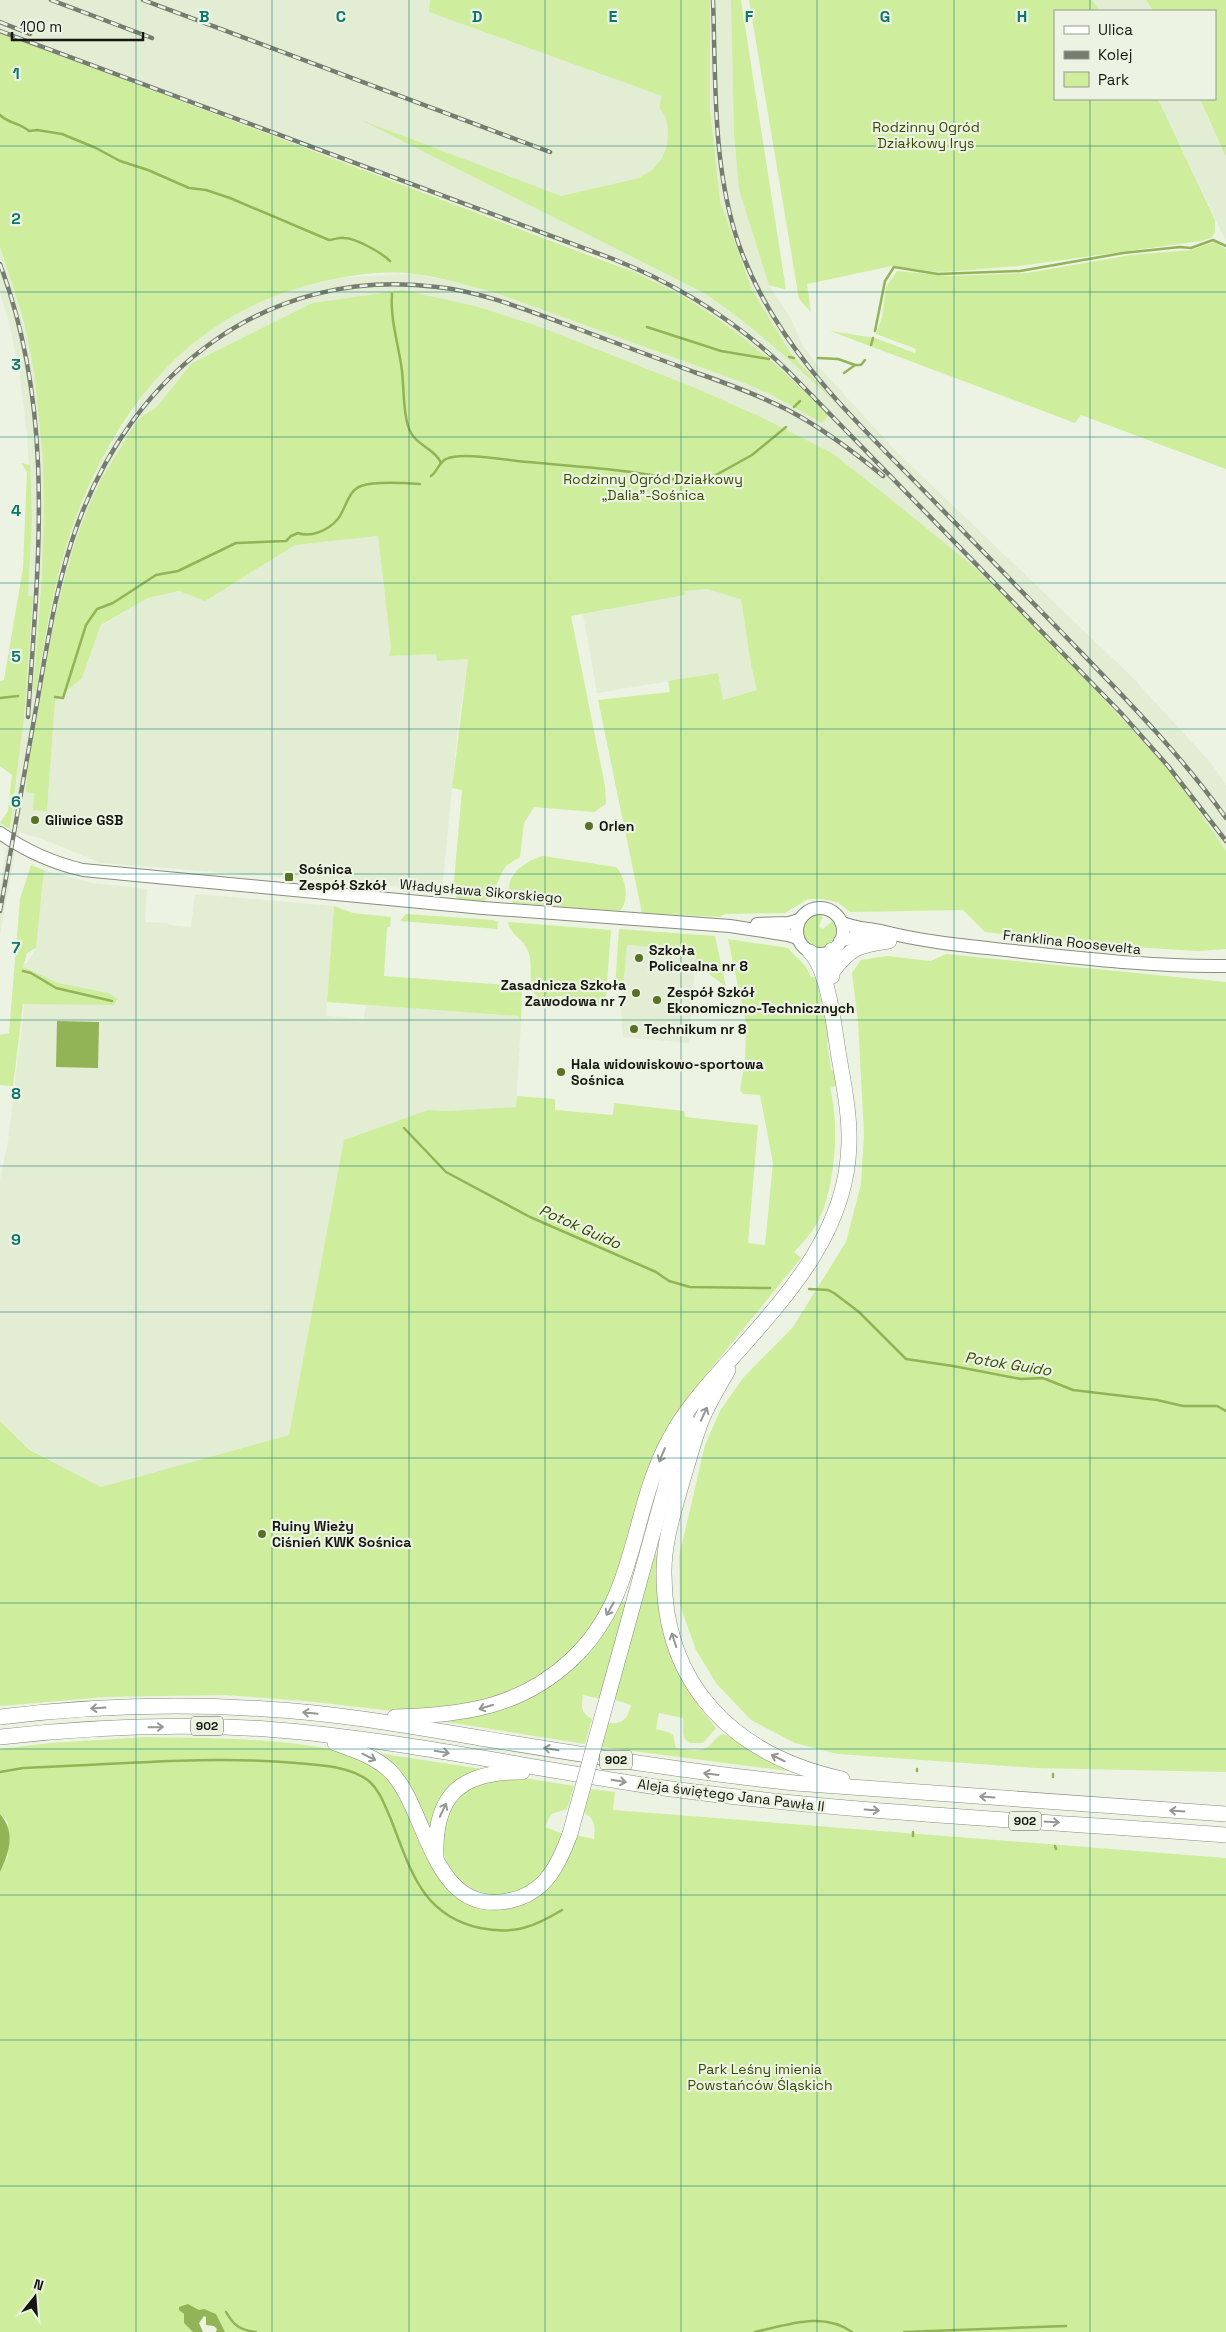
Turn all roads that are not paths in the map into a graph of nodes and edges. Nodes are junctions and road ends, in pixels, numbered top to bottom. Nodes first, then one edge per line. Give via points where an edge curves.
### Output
1 (0, 833) edge
2 (799, 920) junction
3 (841, 922) junction
4 (730, 926) junction
5 (798, 938) junction
6 (914, 940) junction
7 (889, 941) junction
8 (836, 946) junction
9 (810, 952) junction
10 (1226, 966) edge
11 (832, 972) junction
12 (831, 1005) junction
13 (739, 1349) junction
14 (697, 1400) junction
15 (0, 1717) edge
16 (359, 1719) junction
17 (307, 1733) junction
18 (0, 1737) edge
19 (571, 1773) junction
20 (894, 1791) junction
21 (1226, 1814) edge
22 (1226, 1835) edge
23 (436, 1858) junction

1 - 4 street, Władysława Sikorskiego via 40,857 61,865 110,874 483,908
2 - 3 street via 809,910 824,908
2 - 4 street, Władysława Sikorskiego
2 - 5 street
3 - 6 street, Franklina Roosevelta
3 - 8 street
4 - 5 street, Władysława Sikorskiego
5 - 9 street
6 - 7 street, Franklina Roosevelta
6 - 10 street, Franklina Roosevelta via 1137,964
7 - 8 street, Franklina Roosevelta via 851,938
7 - 11 main road via 861,945 851,950
8 - 9 street via 820,954
8 - 11 main road via 830,963
9 - 12 main road via 819,963
11 - 12 main road
12 - 13 main road via 848,1125 848,1160 842,1193 833,1221 817,1252
13 - 14 main road via 713,1376
20 -> 13 main road via 798,1767 748,1742 716,1716 681,1659 668,1616 664,1569 672,1517 700,1423
14 -> 16 main road via 677,1425 660,1458 616,1600 591,1638 568,1663 526,1692 477,1710 440,1716
14 - 23 main road, bridge via 671,1467 570,1834 558,1863 544,1883 527,1895 488,1901 466,1893 445,1875
16 -> 15 main road, Aleja świętego Jana Pawła II / 902 via 284,1710 130,1706
20 -> 16 main road, Aleja świętego Jana Pawła II / 902 via 684,1770
18 -> 17 main road, Aleja świętego Jana Pawła II / 902 via 107,1728 194,1726
17 -> 19 main road, Aleja świętego Jana Pawła II / 902
17 -> 23 main road via 373,1758 390,1770 402,1786
19 -> 22 main road, Aleja świętego Jana Pawła II / 902 via 664,1788 824,1806
23 -> 19 main road via 436,1830 441,1812 447,1800 465,1784 484,1776 509,1772
21 -> 20 main road, Aleja świętego Jana Pawła II / 902

